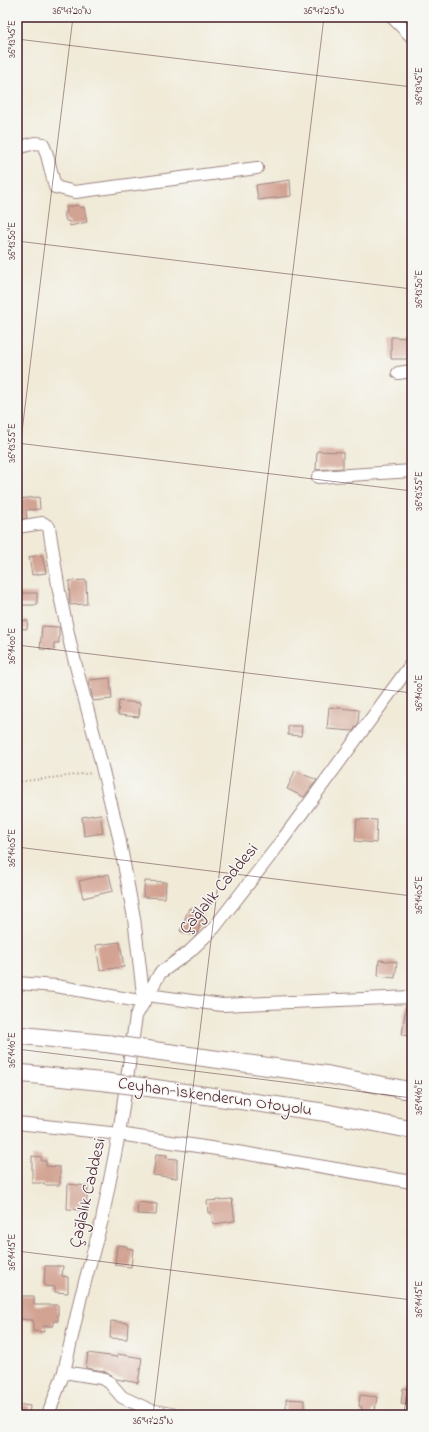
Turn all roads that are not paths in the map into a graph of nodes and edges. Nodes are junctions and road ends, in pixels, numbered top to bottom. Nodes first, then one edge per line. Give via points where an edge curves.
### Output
1 (392, 17) edge
2 (412, 37) edge
3 (17, 148) edge
4 (257, 168) dead end
5 (412, 371) edge
6 (398, 373) dead end
7 (412, 471) edge
8 (318, 477) dead end
9 (17, 527) edge
10 (412, 663) edge
11 (17, 983) edge
12 (412, 997) edge
13 (145, 998) junction
14 (17, 1035) edge
15 (17, 1073) edge
16 (412, 1091) edge
17 (17, 1123) edge
18 (412, 1130) edge
19 (119, 1134) junction
20 (412, 1182) edge
21 (64, 1372) junction
22 (48, 1415) edge
23 (176, 1415) edge

1 - 2 street
3 - 4 street via 36,143 43,144 55,187 75,192
5 - 6 street
7 - 8 street
9 - 13 street via 44,523 49,527 71,647 119,837
10 - 13 street, Çağlalık Caddesi via 214,928 189,952 160,973
11 - 13 street
12 - 13 street via 222,1005
13 - 19 street, Çağlalık Caddesi via 136,1016
14 - 16 highway, bridge via 110,1044 329,1074
15 - 18 highway, Ceyhan-İskenderun Otoyolu, bridge via 106,1082 322,1112
17 - 19 street
19 - 20 street
19 - 21 street, Çağlalık Caddesi via 102,1220 80,1296
21 - 22 street, Çağlalık Caddesi
21 - 23 street via 101,1378 109,1382 122,1397 150,1410

